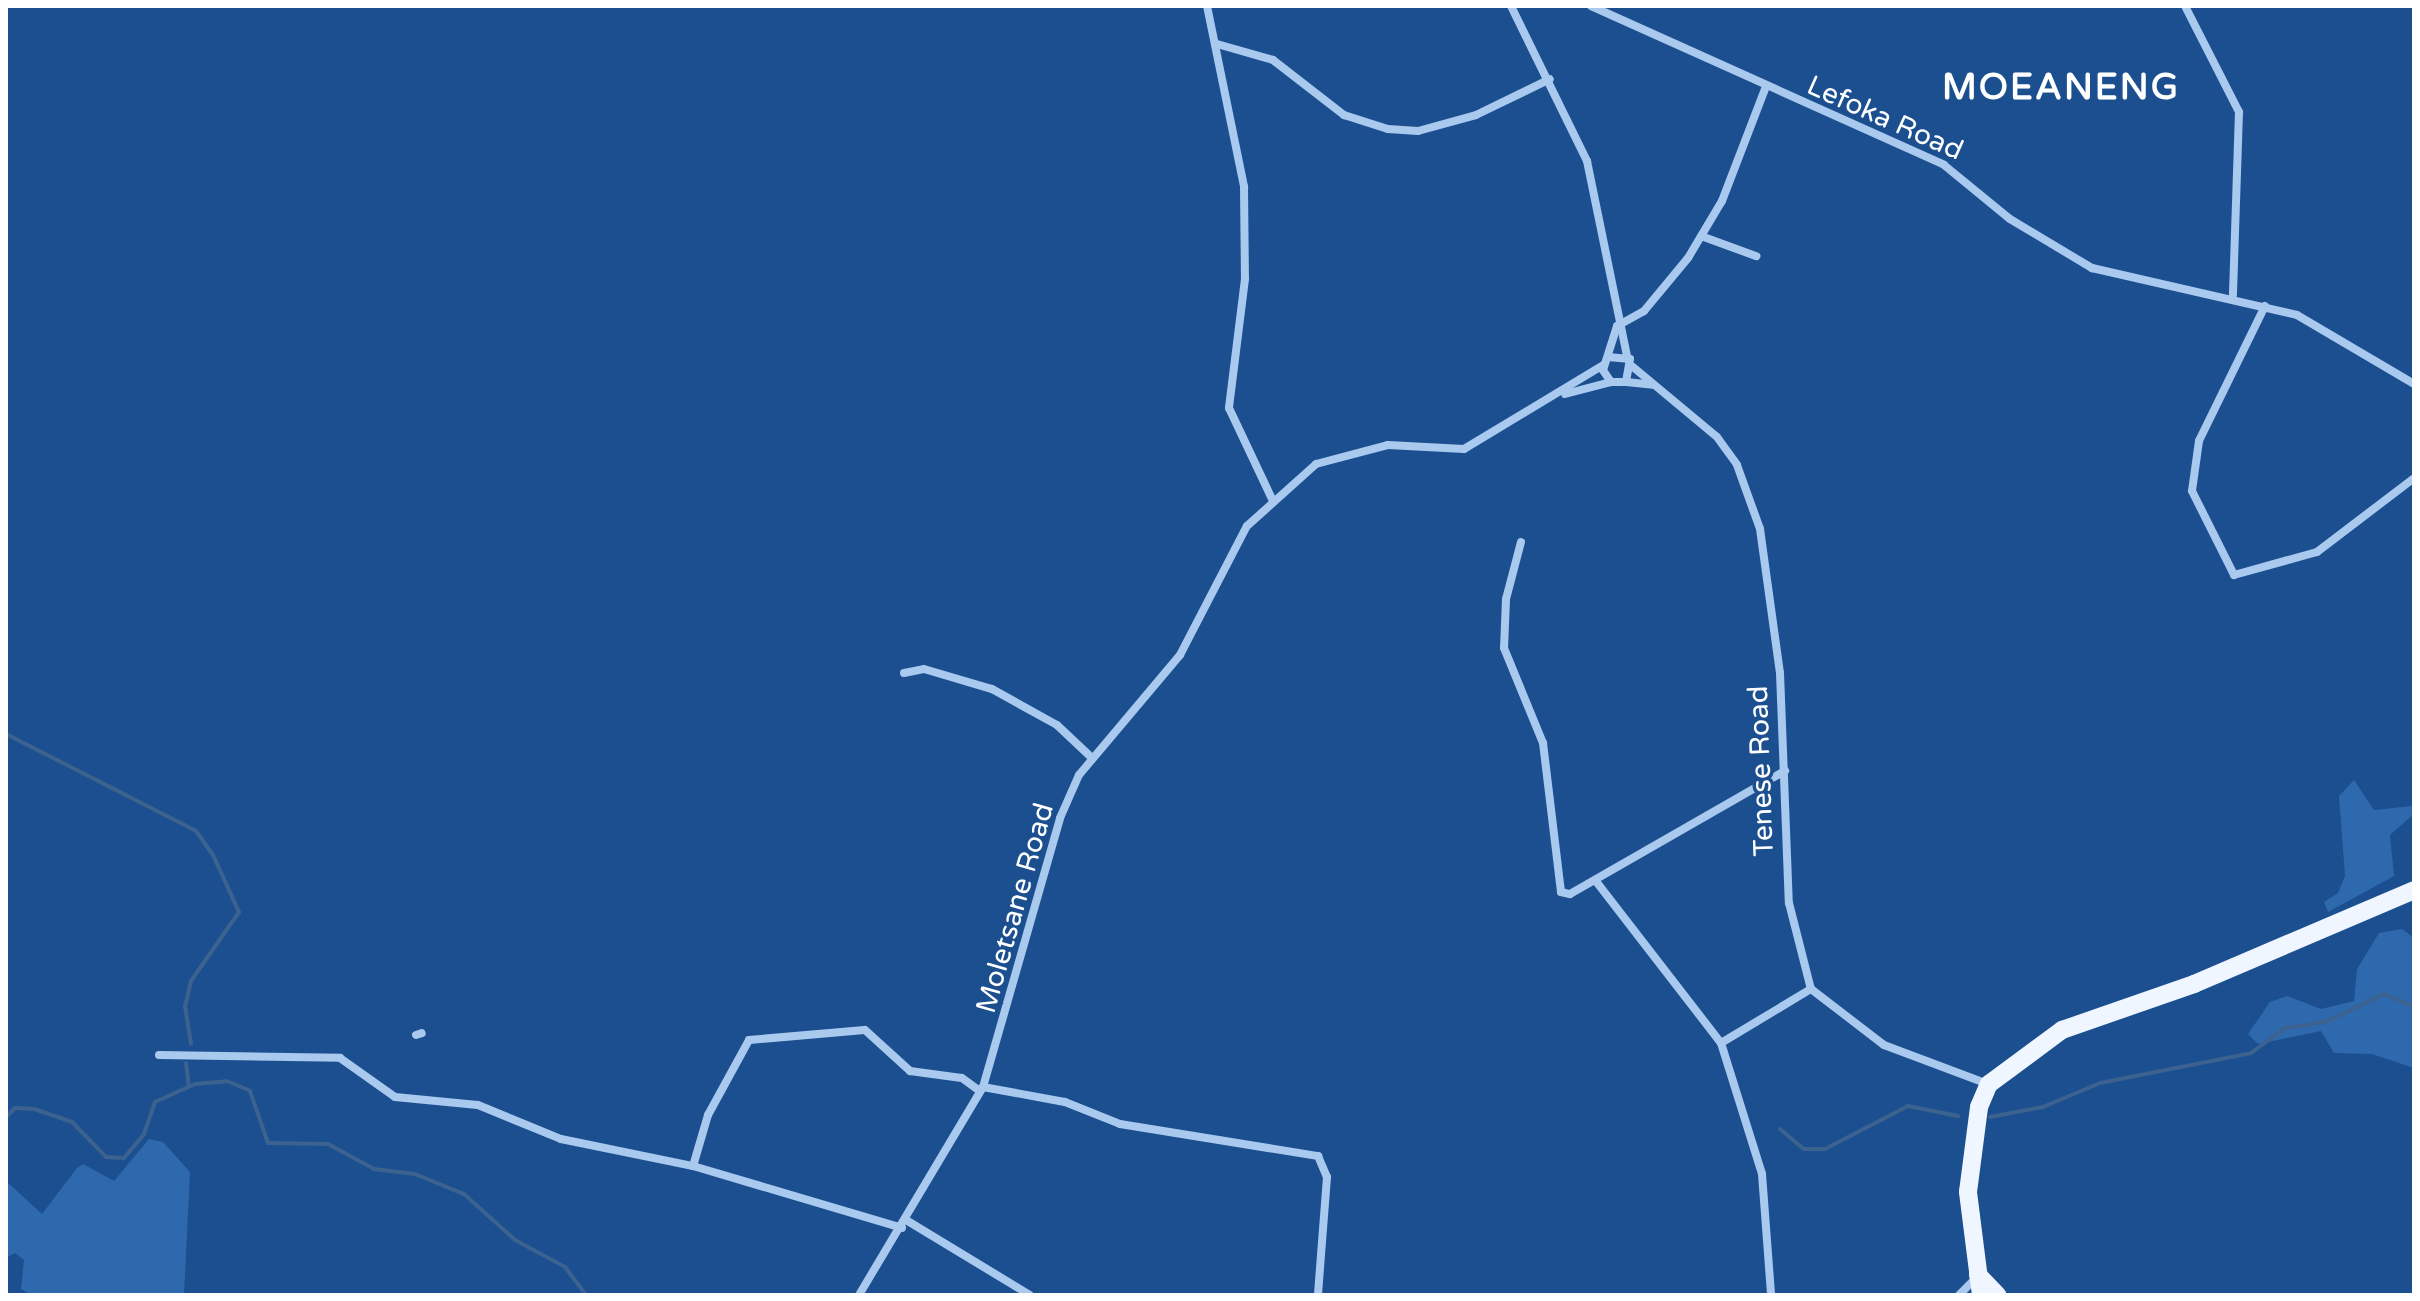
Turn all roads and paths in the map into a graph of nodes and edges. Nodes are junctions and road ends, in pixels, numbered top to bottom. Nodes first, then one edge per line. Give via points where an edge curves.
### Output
1 (1207, 6) edge
2 (1511, 6) edge
3 (1591, 6) edge
4 (2185, 6) edge
5 (1217, 44) junction
6 (1550, 79) junction
7 (1765, 89) junction
8 (1701, 236) junction
9 (1756, 256) dead end
10 (2233, 295) junction
11 (2265, 306) junction
12 (1617, 326) junction
13 (1627, 356) junction
14 (1606, 361) junction
15 (1633, 367) junction
16 (1611, 382) junction
17 (1626, 382) junction
18 (2414, 384) edge
19 (1653, 385) junction
20 (1565, 394) junction
21 (2414, 478) edge
22 (1272, 499) junction
23 (1521, 542) dead end
24 (904, 673) dead end
25 (1091, 757) junction
26 (1785, 771) junction
27 (1595, 880) junction
28 (2414, 890) edge
29 (1811, 989) junction
30 (1721, 1043) junction
31 (159, 1055) dead end
32 (1989, 1084) junction
33 (981, 1089) junction
34 (693, 1166) junction
35 (904, 1224) junction
36 (1978, 1275) junction
37 (859, 1295) edge
38 (1030, 1295) edge
39 (1318, 1295) edge
40 (1771, 1295) edge
41 (1959, 1295) edge
42 (1981, 1295) edge
43 (1997, 1295) edge

1 - 5 street
2 - 6 street, Tenese Road
3 - 7 street, Lefoka Road
4 - 10 street via 2239,112
5 - 6 street via 1273,60 1344,115 1388,129 1418,131 1476,115
5 - 22 street via 1244,187 1245,279 1229,408
6 - 12 street, Tenese Road via 1587,161
7 - 8 street
7 - 10 street, Lefoka Road via 1944,165 2010,219 2092,268 2137,283
8 - 9 street
8 - 12 street via 1644,311
10 - 11 street, Lefoka Road
11 - 18 street, Lefoka Road via 2375,356
11 - 21 street via 2199,441 2192,491 2234,575 2317,552
12 - 13 street, Tenese Road
12 - 14 street
13 - 14 street
13 - 15 street, Tenese Road
14 - 16 street
14 - 20 street, Moletsane Road
15 - 17 street
15 - 19 street, Tenese Road
16 - 17 street, Moletsane Road
16 - 20 street, Moletsane Road
17 - 19 street
19 - 26 street, Tenese Road via 1717,437 1750,497 1772,598
20 - 22 street, Moletsane Road via 1455,452 1388,445 1343,453
22 - 25 street, Moletsane Road via 1234,548 1180,655
23 - 27 street via 1506,599 1504,648 1543,743 1561,892
24 - 25 street via 924,669 992,689 1057,725
25 - 33 street, Moletsane Road via 1060,818
26 - 27 street
26 - 29 street, Tenese Road via 1789,903
27 - 30 street
28 - 32 main road via 2194,984 2062,1030
29 - 30 street
29 - 32 street via 1851,1025 1914,1061
30 - 40 street via 1762,1174
31 - 34 street via 340,1058 395,1097 478,1105 570,1142
32 - 36 main road via 1979,1107 1968,1192
33 - 34 street via 962,1078 910,1071 865,1030 749,1040 708,1115
33 - 35 street, Moletsane Road
33 - 39 street via 1065,1102 1120,1124 1318,1156 1327,1177
34 - 35 street
35 - 37 street, Moletsane Road
35 - 38 street
36 - 41 street
36 - 42 main road
36 - 43 main road

